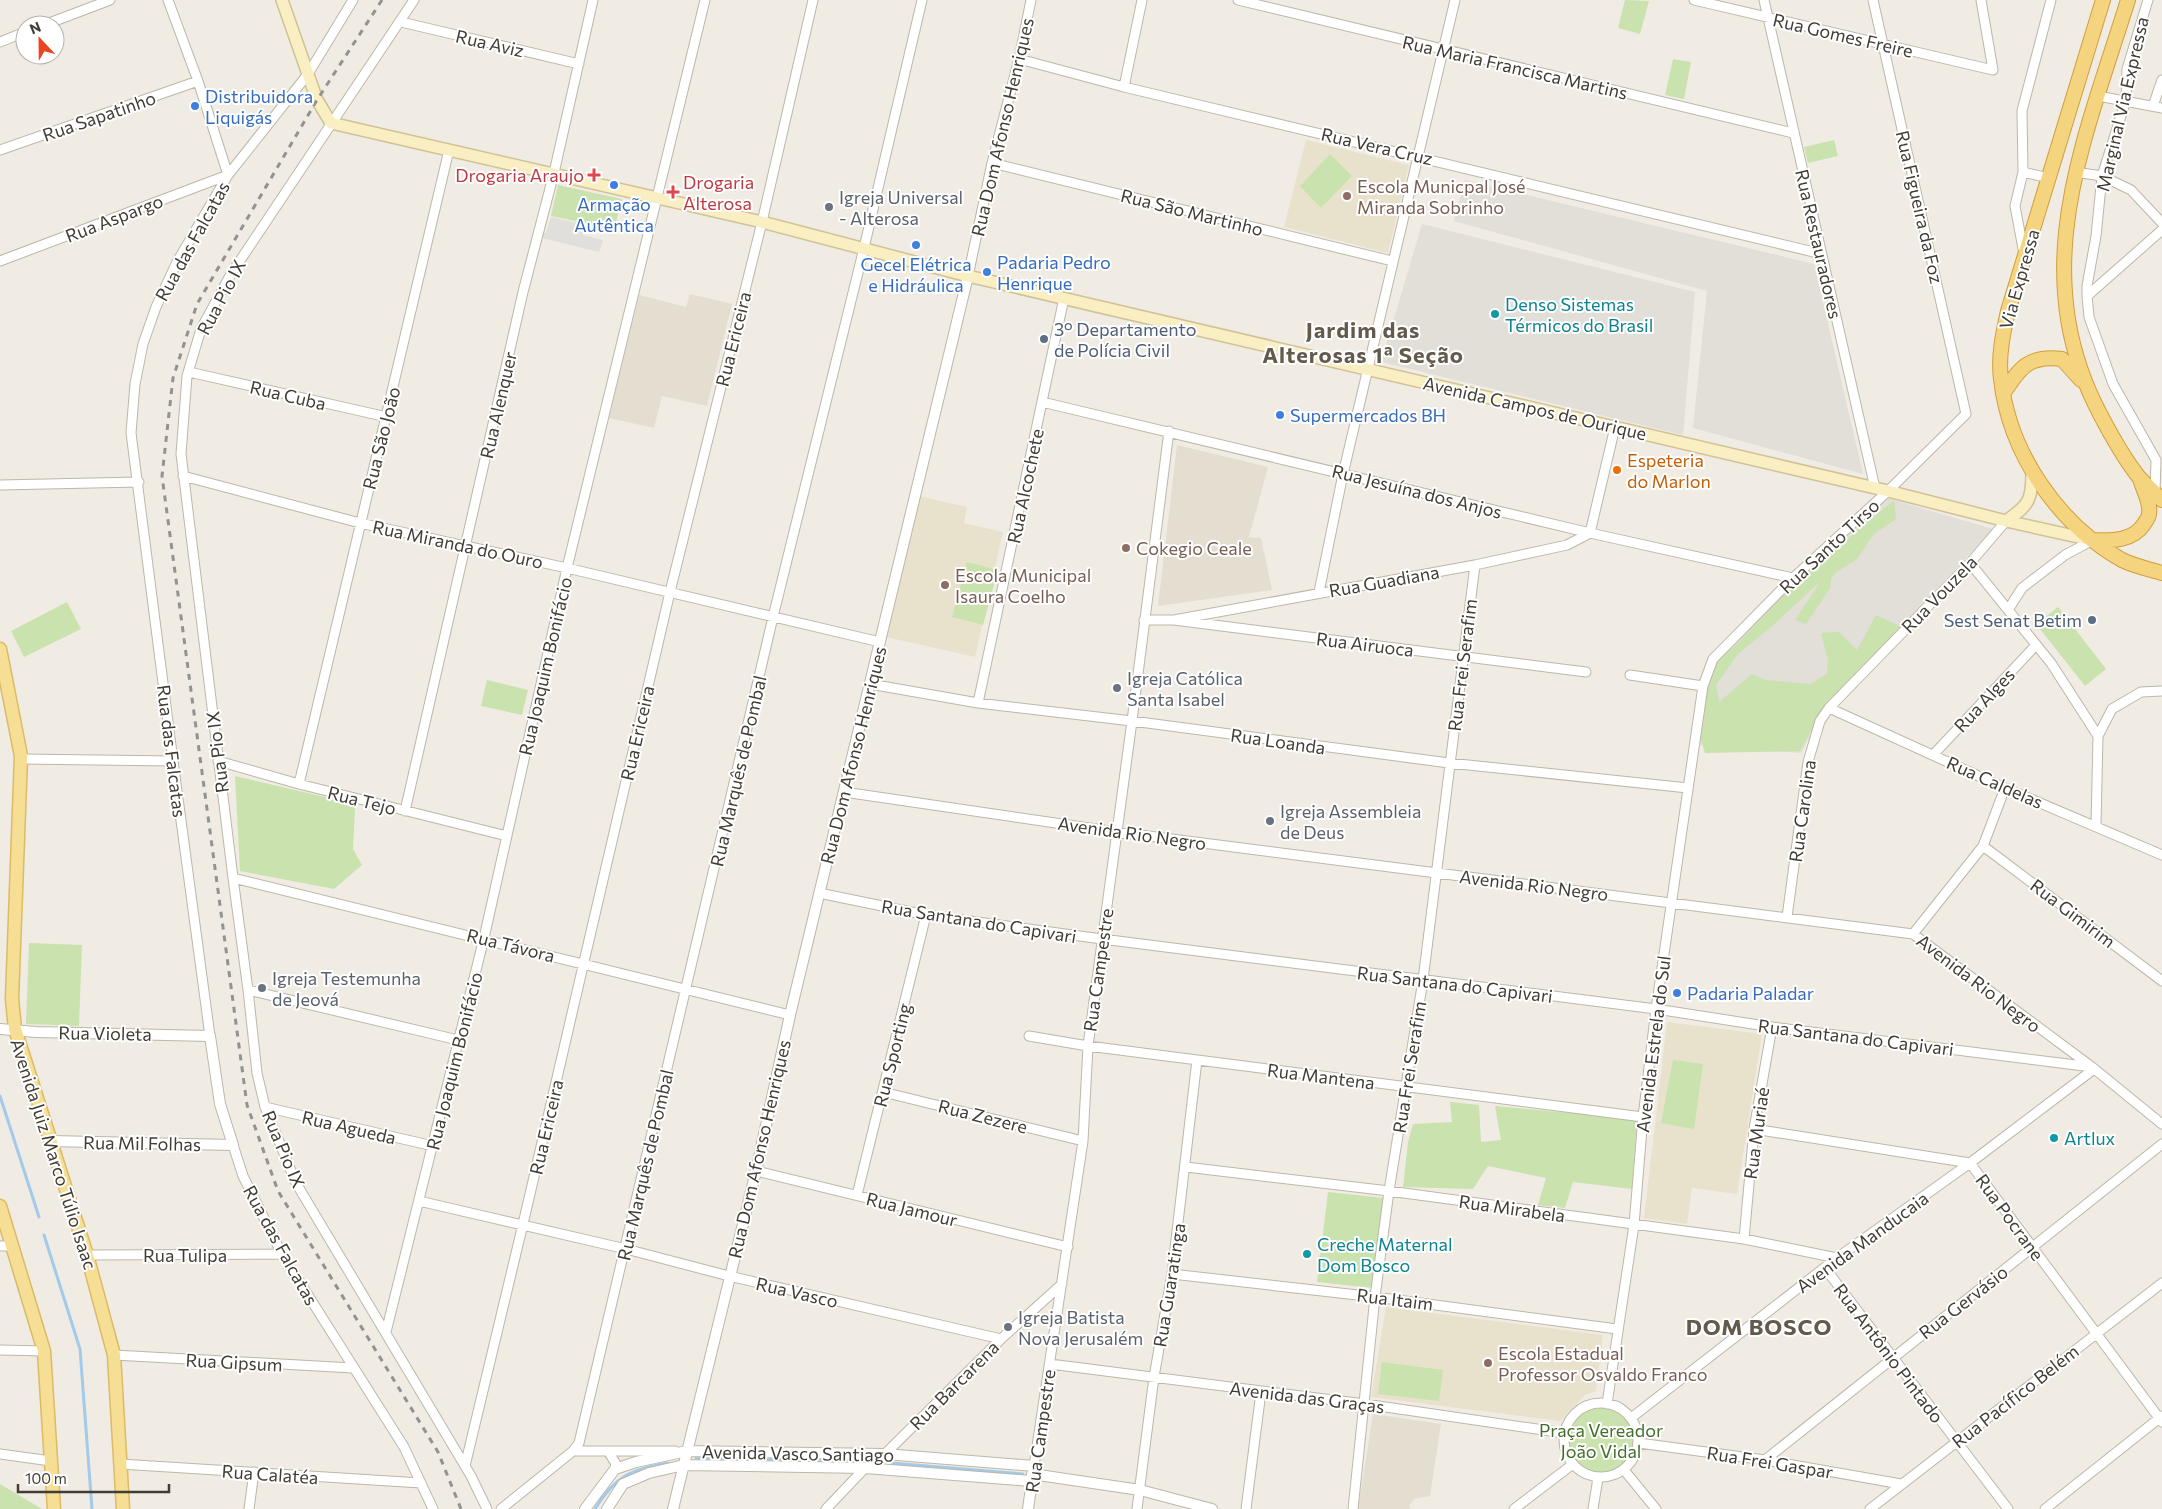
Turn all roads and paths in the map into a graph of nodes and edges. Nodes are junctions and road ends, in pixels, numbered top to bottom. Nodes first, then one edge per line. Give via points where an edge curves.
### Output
1 (110, 0) edge
2 (168, 0) edge
3 (282, 0) edge
4 (353, 0) edge
5 (414, 0) edge
6 (593, 0) edge
7 (705, 0) edge
8 (813, 0) edge
9 (922, 0) edge
10 (1031, 0) edge
11 (1142, 0) edge
12 (1238, 0) edge
13 (1455, 0) edge
14 (1694, 0) edge
15 (1764, 0) edge
16 (1873, 0) edge
17 (1981, 0) edge
18 (2051, 0) edge
19 (2103, 0) edge
20 (2128, 0) edge
21 (2148, 0) edge
22 (65, 17) edge
23 (1767, 17) junction
24 (401, 22) junction
25 (15, 36) edge
26 (0, 42) edge
27 (1883, 46) junction
28 (1443, 50) junction
29 (1019, 60) junction
30 (579, 64) junction
31 (308, 74) junction
32 (2162, 80) edge
33 (198, 81) junction
34 (1124, 87) junction
35 (2098, 96) junction
36 (2126, 100) junction
37 (2157, 107) edge
38 (331, 123) junction
39 (1794, 133) junction
40 (0, 150) edge
41 (449, 150) junction
42 (1416, 156) junction
43 (992, 163) junction
44 (2023, 172) junction
45 (2075, 172) junction
46 (554, 173) junction
47 (228, 175) junction
48 (2102, 176) junction
49 (2049, 178) junction
50 (658, 198) junction
51 (762, 222) junction
52 (2162, 223) edge
53 (2162, 230) edge
54 (864, 248) junction
55 (1822, 254) junction
56 (2024, 254) junction
57 (0, 261) edge
58 (1392, 261) junction
59 (968, 276) junction
60 (2087, 296) junction
61 (1064, 298) junction
62 (1368, 369) junction
63 (189, 372) junction
64 (2086, 388) junction
65 (2003, 394) junction
66 (1042, 402) junction
67 (1966, 414) joint
68 (387, 417) junction
69 (1615, 427) junction
70 (1169, 431) junction
71 (2032, 470) junction
72 (1343, 474) junction
73 (183, 476) junction
74 (2138, 476) junction
75 (139, 482) junction
76 (0, 485) edge
77 (1875, 488) junction
78 (1888, 491) junction
79 (2158, 496) edge
80 (2006, 521) junction
81 (360, 523) junction
82 (1590, 533) junction
83 (2093, 540) junction
84 (467, 545) junction
85 (1970, 563) junction
86 (1475, 565) junction
87 (567, 568) junction
88 (2162, 573) edge
89 (1793, 578) junction
90 (670, 592) junction
91 (1319, 592) junction
92 (2008, 610) junction
93 (774, 617) junction
94 (1144, 620) junction
95 (1174, 620) junction
96 (880, 642) junction
97 (2036, 645) junction
98 (0, 649) edge
99 (1463, 656) junction
100 (1586, 672) dead end
101 (1630, 675) dead end
102 (870, 684) junction
103 (1703, 686) junction
104 (2162, 691) edge
105 (978, 703) junction
106 (1829, 708) junction
107 (1132, 721) junction
108 (2098, 736) junction
109 (1933, 755) junction
110 (21, 759) junction
111 (173, 761) junction
112 (218, 761) junction
113 (1449, 763) junction
114 (300, 784) junction
115 (1688, 788) junction
116 (2006, 788) junction
117 (844, 792) junction
118 (405, 811) junction
119 (2096, 826) junction
120 (1117, 832) junction
121 (507, 836) junction
122 (1983, 846) junction
123 (2162, 855) edge
124 (1437, 874) junction
125 (232, 878) junction
126 (819, 893) junction
127 (1672, 902) junction
128 (926, 915) junction
129 (1787, 917) junction
130 (1913, 934) junction
131 (484, 938) junction
132 (1102, 939) junction
133 (584, 964) junction
134 (1422, 980) junction
135 (2162, 981) edge
136 (687, 988) junction
137 (248, 990) junction
138 (1656, 1009) junction
139 (790, 1014) junction
140 (1772, 1027) junction
141 (0, 1029) edge
142 (15, 1029) junction
143 (210, 1036) junction
144 (1029, 1036) dead end
145 (458, 1040) junction
146 (1088, 1046) junction
147 (1197, 1060) junction
148 (2093, 1068) junction
149 (1406, 1087) junction
150 (883, 1092) junction
151 (265, 1107) junction
152 (1643, 1117) junction
153 (2162, 1124) edge
154 (1754, 1129) junction
155 (50, 1141) junction
156 (1083, 1141) junction
157 (2162, 1144) edge
158 (233, 1145) junction
159 (433, 1146) junction
160 (1970, 1163) junction
161 (1186, 1167) junction
162 (756, 1171) junction
163 (1389, 1191) junction
164 (857, 1195) junction
165 (419, 1201) junction
166 (0, 1206) edge
167 (523, 1224) junction
168 (1634, 1225) junction
169 (1744, 1239) junction
170 (6, 1246) edge
171 (1068, 1247) junction
172 (2032, 1248) junction
173 (626, 1249) junction
174 (282, 1254) junction
175 (88, 1255) junction
176 (1838, 1258) junction
177 (1825, 1268) junction
178 (1172, 1274) junction
179 (729, 1276) junction
180 (2162, 1283) edge
181 (1062, 1284) junction
182 (1375, 1296) junction
183 (1617, 1329) junction
184 (386, 1332) junction
185 (2096, 1333) junction
186 (1001, 1339) junction
187 (0, 1350) edge
188 (44, 1352) junction
189 (114, 1355) junction
190 (1892, 1358) junction
191 (1050, 1364) junction
192 (353, 1368) junction
193 (1154, 1377) junction
194 (1261, 1392) junction
195 (1365, 1404) junction
196 (1607, 1404) junction
197 (1631, 1418) junction
198 (2161, 1419) edge
199 (1564, 1433) junction
200 (1956, 1442) junction
201 (1639, 1443) junction
202 (573, 1451) junction
203 (608, 1451) junction
204 (687, 1451) junction
205 (0, 1454) edge
206 (884, 1454) junction
207 (1765, 1460) junction
208 (51, 1461) junction
209 (120, 1464) junction
210 (1573, 1464) junction
211 (684, 1465) junction
212 (464, 1466) junction
213 (866, 1468) junction
214 (615, 1469) junction
215 (1624, 1470) junction
216 (254, 1472) junction
217 (1032, 1474) junction
218 (1598, 1478) junction
219 (420, 1483) junction
220 (1901, 1484) junction
221 (1140, 1490) junction
222 (54, 1509) edge
223 (123, 1509) edge
224 (249, 1509) edge
225 (433, 1509) edge
226 (488, 1509) edge
227 (501, 1509) edge
228 (585, 1509) edge
229 (607, 1509) edge
230 (673, 1509) edge
231 (826, 1509) edge
232 (1028, 1509) edge
233 (1137, 1509) edge
234 (1212, 1509) edge
235 (1246, 1509) edge
236 (1353, 1509) edge
237 (1514, 1509) edge
238 (1593, 1509) edge
239 (1656, 1509) edge
240 (1870, 1509) edge
241 (2008, 1509) edge
242 (2045, 1509) edge

1 - 22 street
2 - 33 street
3 - 31 main road
4 - 31 street, Rua das Falcatas
5 - 24 street, Rua Pio IX
6 - 30 street, Rua Alenquer
7 - 50 street, Rua Joaquim Bonifácio
8 - 51 street, Rua Ericeira
9 - 54 street, Rua Marquês de Pombal
10 - 29 street, Rua Dom Afonso Henriques
11 - 34 street
12 - 28 street, Rua Maria Francisca Martins
13 - 28 street
14 - 23 street, Rua Gomes Freire
15 - 23 street, Rua Restauradores
16 - 27 street, Rua Figueira da Foz
17 - 27 street, Rua Gomes Freire via 1993,70
18 - 44 street via 2022,112
19 - 49 highway, Via Expressa
20 - 35 highway, Via Expressa
21 - 36 street, Marginal Via Expressa via 2127,69
23 - 27 street, Rua Gomes Freire
23 - 39 street, Rua Restauradores
24 - 30 street, Rua Aviz
24 - 38 street, Rua Pio IX
25 - 26 street
27 - 67 street, Rua Figueira da Foz
28 - 39 street, Rua Maria Francisca Martins
28 - 42 street
29 - 34 street, Rua Vera Cruz
29 - 43 street, Rua Dom Afonso Henriques
30 - 46 street, Rua Alenquer
31 - 38 main road via 317,100
31 - 47 street, Rua das Falcatas
32 - 37 street
33 - 40 street, Rua Sapatinho
33 - 47 street
34 - 42 street, Rua Vera Cruz
35 - 36 street
35 - 45 highway, Via Expressa
36 - 37 street
36 - 48 street, Marginal Via Expressa
38 - 41 main road, Avenida Campos de Ourique
38 - 63 street, Rua Pio IX via 231,274 201,330
39 - 55 street, Rua Restauradores
41 - 46 main road, Avenida Campos de Ourique
41 - 68 street, Rua São João
42 - 55 street, Rua Vera Cruz
42 - 58 street
43 - 58 street, Rua São Martinho
43 - 59 street, Rua Dom Afonso Henriques
44 - 49 street
44 - 56 street via 2015,206
45 - 48 street
45 - 64 highway, Via Expressa via 2065,235 2064,300
46 - 50 main road, Avenida Campos de Ourique
46 - 84 street, Rua Alenquer via 523,292
47 - 57 street, Rua Aspargo
47 - 75 street, Rua das Falcatas via 177,262 143,344 135,384 132,433
48 - 52 street via 2131,190
48 - 60 street, Marginal Via Expressa
49 - 56 highway, Via Expressa
50 - 51 main road, Avenida Campos de Ourique
50 - 87 street, Rua Joaquim Bonifácio
51 - 54 main road, Avenida Campos de Ourique
51 - 90 street, Rua Ericeira
53 - 60 street
54 - 59 main road, Avenida Campos de Ourique
54 - 93 street, Rua Marquês de Pombal
55 - 77 street, Rua Restauradores
56 - 65 highway, Via Expressa via 2002,340 2000,378
58 - 62 street
59 - 61 main road, Avenida Campos de Ourique
59 - 96 street, Rua Dom Afonso Henriques
60 - 79 street, Marginal Via Expressa via 2090,317 2113,384 2156,460
61 - 62 main road, Avenida Campos de Ourique
61 - 66 street, Rua Alcochete
62 - 69 main road, Avenida Campos de Ourique
62 - 72 street
63 - 68 street, Rua Cuba
63 - 73 street, Rua Pio IX via 181,454
64 - 65 highway via 2062,359 2046,357 2031,361 2018,371
64 - 74 highway, Via Expressa
65 - 71 highway, Via Expressa via 2008,416
66 - 70 street, Rua Jesuína dos Anjos
66 - 105 street, Rua Alcochete
67 - 78 street, Rua Santo Tirso
68 - 81 street, Rua São João
69 - 77 main road, Avenida Campos de Ourique
69 - 82 street
70 - 72 street, Rua Jesuína dos Anjos
70 - 94 street, Rua Campestre
71 - 80 main road via 2032,492 2025,507
71 - 83 highway, Via Expressa via 2051,499
72 - 82 street, Rua Jesuína dos Anjos
72 - 91 street
73 - 81 street, Rua Miranda do Ouro
73 - 112 street, Rua Pio IX
74 - 79 highway
74 - 83 highway via 2150,516 2132,536
75 - 76 street
75 - 111 street, Rua das Falcatas
77 - 78 main road, Avenida Campos de Ourique
78 - 80 main road, Avenida Campos de Ourique
78 - 89 street, Rua Santo Tirso
80 - 83 main road, Avenida Campos de Ourique
80 - 85 street, Rua Vouzela
81 - 84 street, Rua Miranda do Ouro
81 - 114 street, Rua São João
82 - 86 street, Rua Guadiana via 1567,545
82 - 89 street, Rua Jesuína dos Anjos
83 - 88 highway, Avenida Campos de Ourique via 2123,560
83 - 92 street via 2065,555 2022,588
84 - 87 street, Rua Miranda do Ouro
84 - 118 street, Rua Alenquer
85 - 92 street
85 - 106 street, Rua Vouzela
86 - 91 street, Rua Guadiana
86 - 99 street, Rua Frei Serafim
87 - 90 street, Rua Miranda do Ouro
87 - 121 street, Rua Joaquim Bonifácio
89 - 103 street, Rua Santo Tirso via 1713,659
90 - 93 street, Rua Miranda do Ouro
90 - 133 street, Rua Ericeira
91 - 95 street, Rua Guadiana
92 - 97 street
93 - 96 street, Rua Miranda do Ouro
93 - 136 street, Rua Marquês de Pombal
94 - 95 street, Rua Airuoca
94 - 107 street, Rua Campestre
95 - 99 street, Rua Airuoca
96 - 102 street, Rua Dom Afonso Henriques
97 - 108 street
97 - 109 street, Rua Alges
98 - 110 main road, Avenida Juiz Marco Túlio Isaac
99 - 100 street, Rua Airuoca
99 - 113 street, Rua Frei Serafim
101 - 103 street
102 - 105 street, Rua Loanda
102 - 117 street, Rua Dom Afonso Henriques
103 - 115 street, Avenida Estrela do Sul
104 - 108 street via 2141,692 2112,709
105 - 107 street, Rua Loanda
106 - 109 street, Rua Caldelas
106 - 129 street, Rua Carolina via 1820,721 1808,762
107 - 113 street, Rua Loanda
107 - 120 street, Rua Campestre
108 - 119 street
109 - 116 street, Rua Caldelas
110 - 111 street
110 - 142 main road, Avenida Juiz Marco Túlio Isaac via 12,999
111 - 143 street, Rua das Falcatas
112 - 114 street, Rua Tejo
112 - 125 street, Rua Pio IX
113 - 115 street, Rua Loanda
113 - 124 street, Rua Frei Serafim
114 - 118 street, Rua Tejo
115 - 127 street, Avenida Estrela do Sul
116 - 119 street, Rua Caldelas
116 - 122 street
117 - 120 street, Avenida Rio Negro
117 - 126 street, Rua Dom Afonso Henriques
118 - 121 street, Rua Tejo
119 - 123 street, Rua Caldelas
120 - 124 street, Avenida Rio Negro
120 - 132 street, Rua Campestre
121 - 131 street, Rua Joaquim Bonifácio
122 - 130 street
122 - 135 street, Rua Gimirim
124 - 127 street, Avenida Rio Negro
124 - 134 street, Rua Frei Serafim
125 - 131 street, Rua Távora
125 - 137 street, Rua Pio IX
126 - 128 street, Rua Santana do Capivari
126 - 139 street, Rua Dom Afonso Henriques
127 - 129 street, Avenida Rio Negro
127 - 138 street, Avenida Estrela do Sul
128 - 132 street, Rua Santana do Capivari
128 - 150 street, Rua Sporting
129 - 130 street, Avenida Rio Negro
130 - 148 street, Avenida Rio Negro
131 - 133 street, Rua Távora
131 - 145 street, Rua Joaquim Bonifácio
132 - 134 street, Rua Santana do Capivari
132 - 146 street, Rua Campestre
133 - 136 street, Rua Távora
133 - 167 street, Rua Ericeira
134 - 138 street, Rua Santana do Capivari
134 - 149 street, Rua Frei Serafim
136 - 139 street, Rua Távora
136 - 173 street, Rua Marquês de Pombal
137 - 145 street
137 - 151 street, Rua Pio IX via 257,1073
138 - 140 street, Rua Santana do Capivari
138 - 152 street, Avenida Estrela do Sul
139 - 162 street, Rua Dom Afonso Henriques
140 - 148 street, Rua Santana do Capivari
140 - 154 street, Rua Muriaé
141 - 142 street, Rua Violeta
142 - 143 street, Rua Violeta
142 - 155 main road, Avenida Juiz Marco Túlio Isaac
143 - 158 street, Rua das Falcatas via 220,1104
144 - 146 street, Rua Mantena
145 - 159 street, Rua Joaquim Bonifácio
146 - 147 street, Rua Mantena
146 - 156 street, Rua Campestre
147 - 149 street, Rua Mantena
147 - 161 street, Rua Guaratinga
148 - 153 street, Avenida Rio Negro
148 - 160 street, Avenida Manducaia
149 - 152 street, Rua Mantena
149 - 163 street, Rua Frei Serafim
150 - 156 street, Rua Zezere
150 - 164 street, Rua Sporting
151 - 159 street, Rua Agueda
151 - 184 street, Rua Pio IX via 296,1183
152 - 168 street, Avenida Estrela do Sul
154 - 160 street, Rua Pocrane
154 - 169 street, Rua Muriaé
155 - 158 street, Rua Mil Folhas
155 - 175 main road, Avenida Juiz Marco Túlio Isaac
156 - 171 street, Rua Campestre
157 - 172 street, Rua Gervásio
158 - 174 street, Rua das Falcatas via 243,1176
159 - 165 street, Rua Joaquim Bonifácio
160 - 172 street, Rua Pocrane
160 - 176 street, Avenida Manducaia
161 - 163 street, Rua Mirabela
161 - 178 street, Rua Guaratinga
162 - 164 street, Rua Jamour
162 - 179 street, Rua Dom Afonso Henriques
163 - 168 street, Rua Mirabela
163 - 182 street, Rua Frei Serafim
164 - 171 street, Rua Jamour
165 - 167 street, Rua Vasco
165 - 184 street, Rua Joaquim Bonifácio
166 - 170 main road
167 - 173 street, Rua Vasco
167 - 212 street, Rua Ericeira
168 - 169 street, Rua Mirabela
168 - 183 street, Avenida Estrela do Sul
169 - 176 street, Rua Mirabela
170 - 188 main road
171 - 181 street, Rua Campestre
172 - 185 street, Rua Pocrane
172 - 190 street, Rua Gervásio
173 - 179 street, Rua Vasco
173 - 202 street, Rua Marquês de Pombal via 579,1444
174 - 175 street, Rua Tulipa
174 - 192 street, Rua das Falcatas
175 - 189 main road, Avenida Juiz Marco Túlio Isaac
176 - 177 street, Avenida Manducaia
177 - 190 street, Rua Antônio Pintado
177 - 197 street, Avenida Manducaia
178 - 182 street, Rua Itaim
178 - 193 street, Rua Guaratinga
179 - 186 street, Rua Vasco
179 - 204 street, Rua Dom Afonso Henriques
180 - 185 street, Rua Pacífico Belém
181 - 186 street, Rua Barcarena
181 - 191 street, Rua Campestre
182 - 183 street, Rua Itaim
182 - 195 street, Rua Frei Serafim
183 - 196 street, Avenida Estrela do Sul
184 - 212 street, Rua Pio IX
185 - 198 street, Rua Pocrane
185 - 200 street, Rua Pacífico Belém
186 - 206 street, Rua Barcarena
187 - 188 street
188 - 208 main road
189 - 192 street, Rua Gipsum
189 - 209 main road, Avenida Juiz Marco Túlio Isaac
190 - 200 street, Rua Antônio Pintado
190 - 207 street, Rua Gervásio
191 - 193 street, Avenida das Graças
191 - 217 street, Rua Campestre
192 - 219 street, Rua das Falcatas via 404,1447
193 - 194 street, Avenida das Graças
193 - 221 street, Rua Guaratinga
194 - 195 street, Avenida das Graças
194 - 235 street
195 - 199 street, Avenida das Graças
195 - 236 street, Rua Frei Serafim
196 - 197 street via 1621,1408
196 - 199 street via 1588,1405 1580,1410
197 - 201 street
198 - 242 street
199 - 210 street via 1565,1450
200 - 220 street, Rua Pacífico Belém
200 - 241 street, Rua Antônio Pintado
201 - 207 street, Rua Frei Gaspar
201 - 215 street via 1636,1455
202 - 203 street
202 - 227 street, Rua Marquês de Pombal
203 - 204 street
203 - 214 street via 616,1464
204 - 206 street, Avenida Vasco Santiago
204 - 211 street, Rua Dom Afonso Henriques
204 - 214 street, Avenida Vasco Santiago
205 - 208 street
206 - 213 street, Rua Barcarena
206 - 217 street, Avenida Vasco Santiago
207 - 220 street, Rua Frei Gaspar
208 - 222 main road
209 - 216 street, Rua Calatéa
209 - 223 main road, Avenida Juiz Marco Túlio Isaac
210 - 218 street via 1580,1472
210 - 237 street
211 - 213 street, Avenida Vasco Santiago
211 - 229 street, Avenida Vasco Santiago via 649,1473 623,1484
211 - 230 street, Rua Dom Afonso Henriques
212 - 226 street, Rua Pio IX
213 - 217 street, Avenida Vasco Santiago
213 - 231 street, Rua Barcarena
214 - 228 street
215 - 218 street
215 - 239 street
216 - 219 street, Rua Calatéa
216 - 224 street
217 - 221 street, Avenida Vasco Santiago
217 - 232 street, Rua Campestre
218 - 238 street
219 - 225 street, Rua das Falcatas
220 - 240 street, Rua Pacífico Belém
221 - 233 street, Rua Guaratinga
221 - 234 street, Avenida Vasco Santiago

